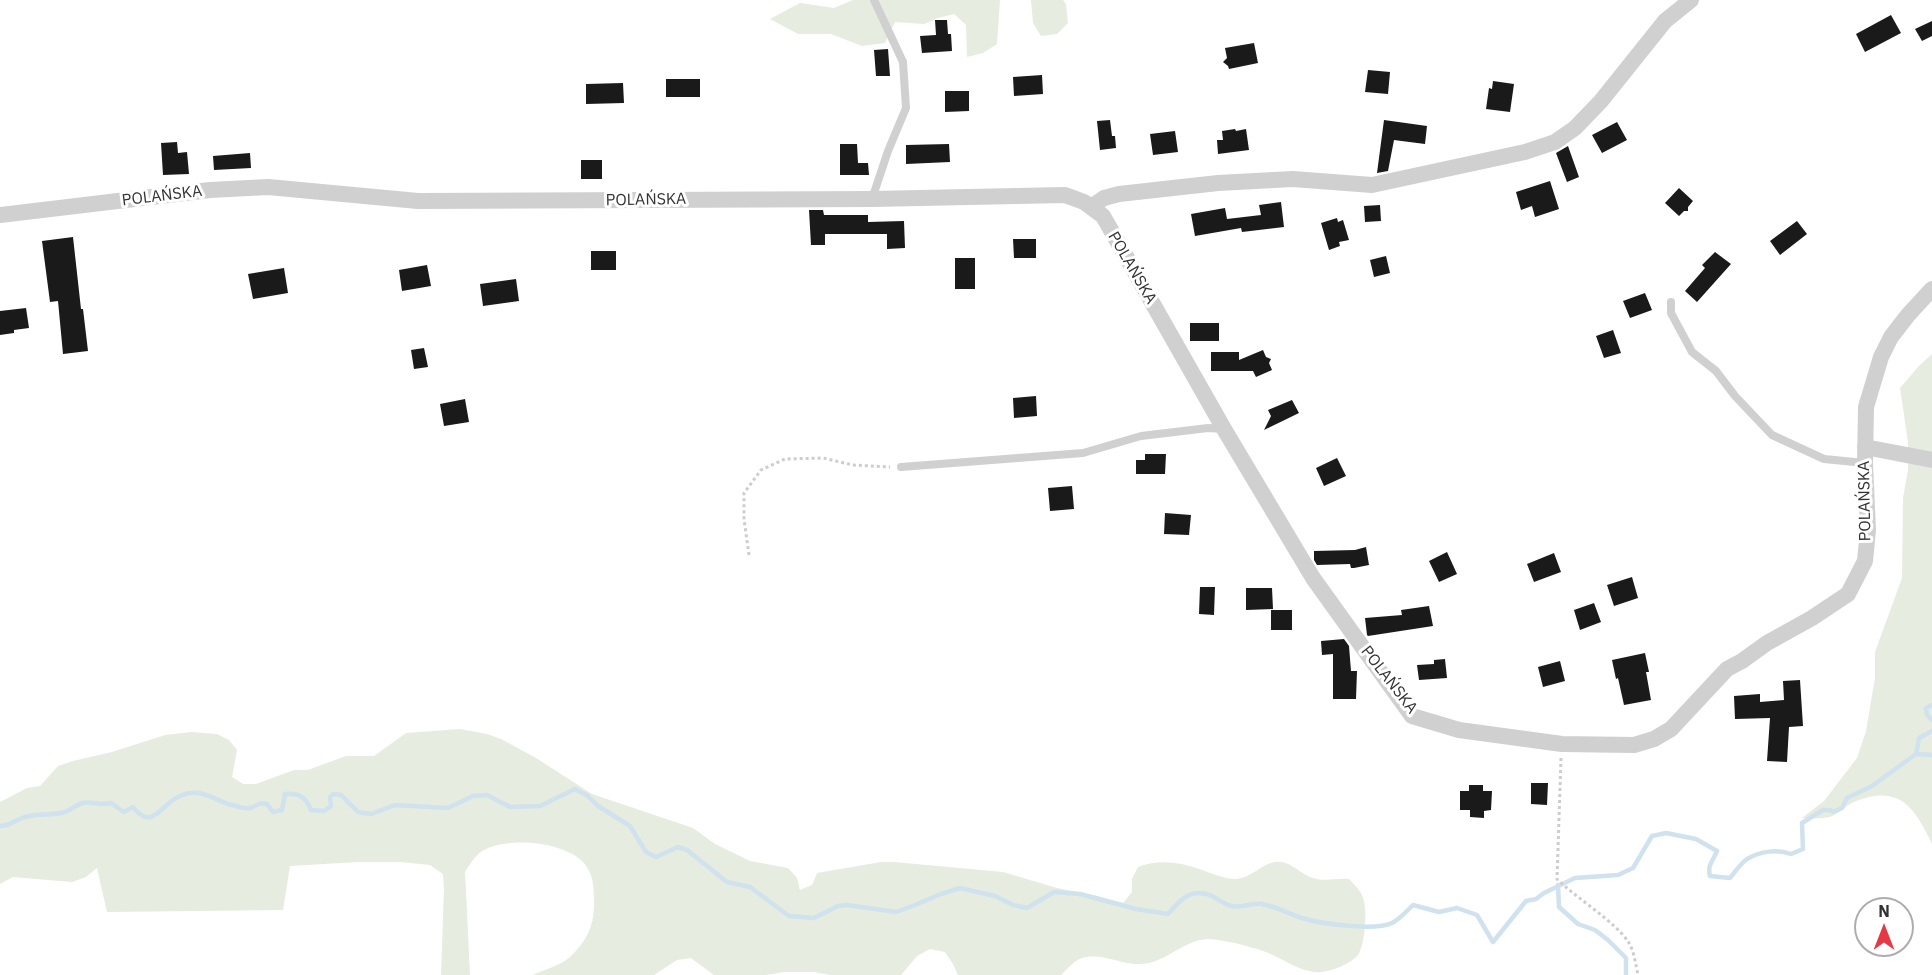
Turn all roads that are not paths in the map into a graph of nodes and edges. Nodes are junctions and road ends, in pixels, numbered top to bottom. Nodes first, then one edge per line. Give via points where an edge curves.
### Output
1 (874, 0) edge
2 (1691, 0) edge
3 (872, 199) junction
4 (1091, 207) junction
5 (0, 215) edge
6 (1932, 289) edge
7 (1671, 302) dead end
8 (1224, 429) junction
9 (1865, 455) junction
10 (1932, 460) edge
11 (901, 467) road end

1 - 3 lane via 903,62 906,108
2 - 4 street via 1665,21 1601,101 1555,142 1372,185 1293,179 1218,183 1119,194
3 - 4 street, POLAŃSKA via 1065,195
3 - 5 street, POLAŃSKA via 418,201 268,187 210,190
4 - 8 street, POLAŃSKA via 1103,216
6 - 9 street, POLAŃSKA via 1891,337 1881,357 1866,407
7 - 9 lane via 1673,319 1692,352 1716,371 1772,435 1824,459
8 - 9 street, POLAŃSKA via 1313,578 1412,716 1459,730 1562,744 1634,744 1654,739 1671,729 1727,669 1848,594 1865,561
8 - 11 lane via 1141,436 1083,453
9 - 10 street

